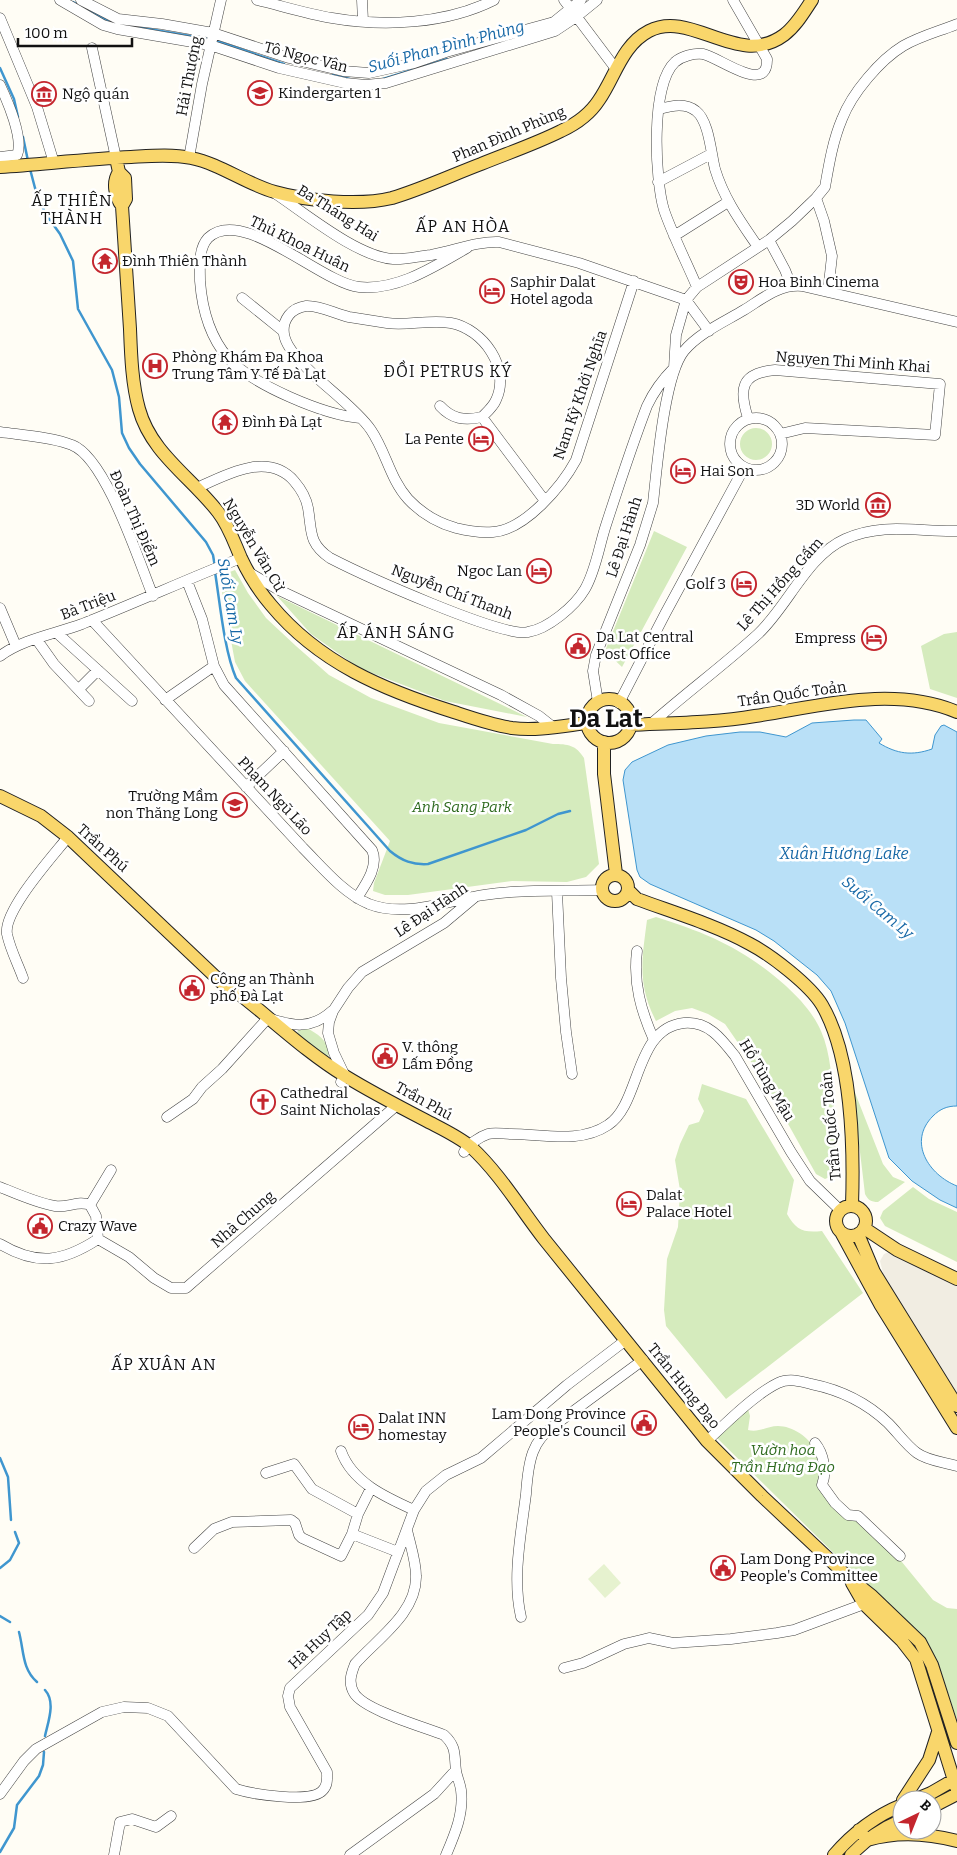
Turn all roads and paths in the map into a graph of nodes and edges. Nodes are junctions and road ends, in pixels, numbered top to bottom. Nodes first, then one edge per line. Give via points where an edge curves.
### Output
1 (60, 0) edge
2 (80, 0) edge
3 (221, 0) edge
4 (257, 0) edge
5 (362, 0) edge
6 (494, 0) edge
7 (564, 0) edge
8 (582, 0) edge
9 (597, 0) edge
10 (733, 0) edge
11 (812, 0) edge
12 (573, 14) junction
13 (0, 18) edge
14 (363, 21) junction
15 (957, 24) edge
16 (213, 32) junction
17 (210, 45) junction
18 (759, 46) junction
19 (92, 48) dead end
20 (616, 69) junction
21 (0, 85) edge
22 (659, 109) junction
23 (711, 154) junction
24 (0, 157) edge
25 (116, 158) junction
26 (189, 158) junction
27 (49, 163) junction
28 (0, 167) edge
29 (658, 182) junction
30 (274, 192) junction
31 (816, 198) junction
32 (728, 202) junction
33 (674, 236) junction
34 (769, 240) junction
35 (758, 247) junction
36 (467, 248) junction
37 (634, 281) junction
38 (791, 285) junction
39 (697, 287) junction
40 (828, 292) junction
41 (242, 298) dead end
42 (686, 300) junction
43 (957, 322) edge
44 (283, 331) junction
45 (708, 331) junction
46 (674, 368) junction
47 (440, 406) dead end
48 (360, 418) junction
49 (482, 418) junction
50 (748, 418) junction
51 (0, 432) edge
52 (780, 434) junction
53 (744, 468) junction
54 (197, 488) junction
55 (545, 501) junction
56 (957, 531) edge
57 (235, 561) junction
58 (248, 572) junction
59 (191, 579) junction
60 (153, 596) junction
61 (0, 608) edge
62 (92, 620) junction
63 (57, 633) junction
64 (37, 640) junction
65 (16, 646) junction
66 (0, 656) edge
67 (214, 666) junction
68 (98, 670) junction
69 (79, 689) junction
70 (166, 700) junction
71 (89, 701) dead end
72 (132, 701) dead end
73 (598, 702) junction
74 (620, 702) junction
75 (957, 712) edge
76 (587, 723) junction
77 (650, 724) junction
78 (630, 725) junction
79 (554, 728) junction
80 (604, 742) junction
81 (284, 751) junction
82 (246, 787) junction
83 (0, 796) edge
84 (68, 837) junction
85 (616, 874) junction
86 (602, 890) junction
87 (628, 891) junction
88 (557, 892) junction
89 (476, 896) junction
90 (358, 898) junction
91 (4, 927) edge
92 (637, 951) dead end
93 (23, 978) dead end
94 (333, 1011) junction
95 (265, 1021) junction
96 (654, 1040) junction
97 (572, 1074) dead end
98 (343, 1079) junction
99 (394, 1108) junction
100 (166, 1117) dead end
101 (466, 1149) junction
102 (111, 1170) dead end
103 (0, 1187) edge
104 (90, 1205) junction
105 (846, 1208) junction
106 (861, 1231) junction
107 (842, 1234) junction
108 (98, 1240) junction
109 (0, 1244) edge
110 (957, 1279) edge
111 (626, 1340) junction
112 (643, 1360) junction
113 (957, 1406) edge
114 (957, 1428) edge
115 (707, 1441) junction
116 (815, 1443) dead end
117 (340, 1451) dead end
118 (957, 1466) edge
119 (266, 1473) dead end
120 (371, 1488) junction
121 (414, 1510) junction
122 (358, 1514) junction
123 (407, 1529) junction
124 (352, 1534) junction
125 (194, 1548) dead end
126 (398, 1552) junction
127 (900, 1556) dead end
128 (868, 1600) junction
129 (521, 1618) dead end
130 (564, 1668) dead end
131 (954, 1728) edge
132 (938, 1729) junction
133 (957, 1743) edge
134 (456, 1770) junction
135 (956, 1782) edge
136 (909, 1790) edge
137 (939, 1790) edge
138 (0, 1794) edge
139 (957, 1794) edge
140 (942, 1802) edge
141 (892, 1808) edge
142 (171, 1816) dead end
143 (892, 1825) edge
144 (863, 1835) junction
145 (957, 1841) edge
146 (114, 1855) edge
147 (350, 1855) edge
148 (446, 1855) edge
149 (834, 1855) edge
150 (850, 1855) edge

1 - 17 street, Tô Ngọc Vân via 117,29
2 - 16 street, Tô Ngọc Vân via 118,19
3 - 16 street, Hải Thượng
4 - 14 street via 332,18
5 - 14 street
6 - 14 street via 441,17 415,21
7 - 12 street
8 - 12 street, Tô Ngọc Vân
9 - 12 street, Tô Ngọc Vân
10 - 18 street
11 - 18 main road, Phan Đình Phùng via 784,35
12 - 16 street, Tô Ngọc Vân via 414,63 369,73 343,71 289,58
12 - 17 street, Tô Ngọc Vân via 555,31 386,83 366,86 279,68
12 - 20 street
13 - 27 street via 37,107
15 - 31 street via 892,53 862,86 842,120 825,187
16 - 17 street, Hải Thượng
17 - 26 street, Hải Thượng
18 - 20 main road, Phan Đình Phùng via 724,41 686,28 662,26 640,36 628,48
18 - 22 street via 767,59 765,71 760,74 751,75 702,54 681,58 668,70 662,83
19 - 25 street
20 - 30 main road, Phan Đình Phùng via 589,113 569,127 392,198 358,202
21 - 24 street via 12,115 20,149 17,155
22 - 23 street via 681,106 696,110 704,123
22 - 29 street
23 - 29 street
23 - 32 street
25 - 26 main road, Ba Tháng Hai
25 - 27 main road, Ba Tháng Hai
25 - 54 main road, Nguyễn Văn Cừ via 119,172 125,178 126,199 122,206 130,344 138,407 154,442
26 - 30 main road, Ba Tháng Hai via 209,163
27 - 28 main road, Ba Tháng Hai
29 - 33 street
30 - 36 street, Ba Tháng Hai via 347,241 381,257 394,260
31 - 34 street
31 - 40 street via 832,256
32 - 33 street
32 - 35 street
33 - 39 street
34 - 35 street
34 - 38 street
35 - 39 street
36 - 37 street, Ba Tháng Hai via 490,241 499,242
36 - 48 street, Thủ Khoa Huân via 399,282 358,287 339,282 247,232 229,229 208,238 201,252 200,267 204,305 217,342 229,358 248,374 301,402 343,416
37 - 42 street, Ba Tháng Hai
37 - 55 street, Nam Kỳ Khởi Nghĩa via 576,460 560,486
38 - 40 street
38 - 45 street, Lê Đại Hành
39 - 42 street
40 - 43 street
41 - 44 street
42 - 45 street
42 - 46 street via 676,335
44 - 48 street, Nam Kỳ Khởi Nghĩa via 297,358
44 - 49 street via 292,312 306,306 395,324 440,321 466,328 480,338 500,371 496,400
45 - 46 street, Lê Đại Hành via 685,350
46 - 54 street, Nguyễn Chí Thanh via 654,390 647,406 585,589 561,615 530,632 518,633 478,621 356,570 322,552 310,533 306,498 290,477 278,470 266,466 246,468
46 - 73 street, Lê Đại Hành via 653,503 596,655 593,671
47 - 49 street via 454,418
48 - 55 street, Nam Kỳ Khởi Nghĩa via 371,430 408,499 417,509 447,526 494,532 515,524
49 - 55 street
50 - 52 street via 766,419
50 - 52 street, Nguyen Thi Minh Khai via 742,399 743,389 751,376 760,371 940,384 936,436 805,428
50 - 53 street via 735,427 729,442 732,457
51 - 60 street, Đoàn Thị Điểm via 63,442 85,454 110,492
52 - 53 street via 782,448 775,463 760,470
53 - 74 street
54 - 57 main road, Nguyễn Văn Cừ via 230,530
56 - 77 street, Lê Thị Hồng Gấm via 883,528 843,540 827,550 759,633
57 - 58 main road, Nguyễn Văn Cừ
57 - 59 street, Bà Triệu
58 - 79 street via 279,590 501,695
58 - 79 main road, Nguyễn Văn Cừ via 270,605 294,630 329,658 368,681 411,698 511,728
59 - 60 street, Bà Triệu
59 - 67 street
60 - 62 street, Bà Triệu
61 - 65 street
62 - 63 street, Bà Triệu
62 - 70 street, Phạm Ngũ Lão
63 - 64 street, Bà Triệu
63 - 68 street
64 - 65 street, Bà Triệu
64 - 69 street via 54,664
65 - 66 street, Bà Triệu
67 - 70 street
67 - 81 street via 224,685
68 - 69 street
68 - 72 street
69 - 71 street
70 - 82 street, Phạm Ngũ Lão
73 - 74 main road
73 - 76 main road via 590,711
74 - 78 main road via 628,712
75 - 77 main road, Trần Quốc Toản via 926,702 888,699 826,704 719,720
76 - 79 main road, Nguyễn Văn Cừ
76 - 80 main road via 592,736
77 - 78 main road, Trần Quốc Toản
78 - 80 main road via 624,737 611,743
80 - 85 main road via 604,774
81 - 82 street
81 - 90 street via 372,850 373,868
82 - 90 street, Phạm Ngũ Lão via 338,883
83 - 84 main road, Trần Phú via 41,816
84 - 91 street via 26,891
84 - 95 main road, Trần Phú via 218,978 242,995
85 - 86 main road via 605,879
85 - 87 main road via 626,880
86 - 87 main road via 613,901 621,900
86 - 88 street, Lê Đại Hành
87 - 105 main road, Trần Quốc Toản via 637,899 713,926 751,944 780,965 821,1003 831,1022 849,1105 853,1176
88 - 89 street, Lê Đại Hành
88 - 97 street via 563,996
89 - 90 street, Phạm Ngũ Lão via 392,910
89 - 94 street, Lê Đại Hành via 436,928 362,972
91 - 93 street
92 - 96 street via 637,987
94 - 95 street, Lê Đại Hành via 315,1024
94 - 98 street, Lê Đại Hành via 328,1033
95 - 98 main road, Trần Phú
95 - 100 street via 193,1099
96 - 101 street, Hồ Tùng Mậu via 623,1111 611,1124 574,1136 488,1134
96 - 105 street, Hồ Tùng Mậu via 670,1026 692,1022 708,1026 721,1037 810,1181
98 - 99 main road, Trần Phú
99 - 101 main road, Trần Phú
99 - 108 street, Nhà Chung via 186,1288 170,1288 129,1257
101 - 111 main road, Trần Phú via 511,1192 526,1217
102 - 104 street
103 - 104 street via 55,1206
104 - 108 street via 96,1216
105 - 106 main road via 861,1209 864,1213 866,1223
105 - 107 main road via 836,1216
106 - 107 main road via 850,1236
106 - 110 main road
106 - 113 main road via 874,1272
107 - 114 main road via 880,1304
108 - 109 street via 66,1257 48,1259 19,1254
111 - 112 main road, Trần Hưng Đạo
111 - 121 street, Hà Huy Tập via 481,1458 432,1486
112 - 115 main road, Trần Hưng Đạo
112 - 129 street via 552,1428 535,1446 519,1543 518,1601
115 - 118 street via 768,1389 790,1380 846,1394 887,1422 918,1454
115 - 128 main road, Trần Hưng Đạo
116 - 127 street via 820,1449 826,1476 822,1485 834,1503 848,1515 858,1516
117 - 120 street via 349,1468
119 - 122 street via 294,1464 312,1489
120 - 121 street
120 - 122 street
121 - 123 street, Hà Huy Tập
122 - 124 street
123 - 126 street, Hà Huy Tập
123 - 134 street via 416,1576 414,1593 409,1606 355,1664 350,1684 354,1693 368,1706 444,1735 452,1742
124 - 125 street via 341,1556 302,1538 293,1521 238,1521 214,1529
124 - 126 street
126 - 138 street, Hà Huy Tập via 376,1605 290,1688 290,1707 327,1772 327,1782 320,1794 297,1798 236,1789 168,1716 148,1708 124,1707 102,1712 36,1749
128 - 130 street via 794,1630 673,1643 649,1638 624,1644 584,1663
128 - 131 main road, Trần Hưng Đạo via 909,1631 924,1649
128 - 132 main road, Trần Hưng Đạo via 916,1659
131 - 133 main road, Trần Hưng Đạo
132 - 135 main road, Trần Hưng Đạo
132 - 136 main road via 929,1760
134 - 147 street via 434,1794
134 - 148 street via 461,1808
135 - 137 main road
139 - 140 main road
141 - 144 main road via 879,1816
142 - 146 street via 156,1827 132,1819 120,1822
143 - 144 main road
144 - 145 main road via 928,1836
144 - 149 main road
144 - 150 main road

